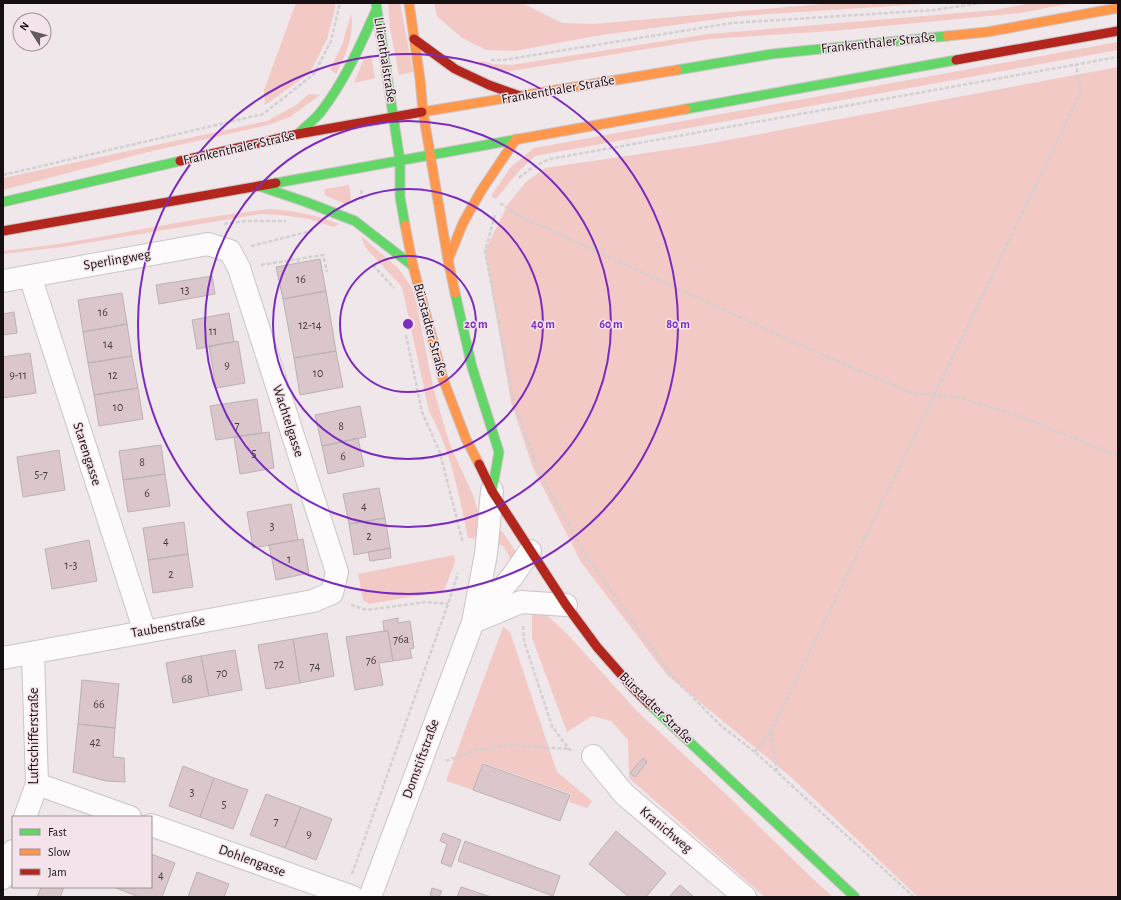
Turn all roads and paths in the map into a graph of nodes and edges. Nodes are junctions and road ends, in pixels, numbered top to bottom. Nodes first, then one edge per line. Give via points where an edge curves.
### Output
1 (340, 3) edge
2 (408, 3) edge
3 (981, 3) edge
4 (376, 6) edge
5 (1118, 8) edge
6 (1118, 31) edge
7 (414, 39) junction
8 (1118, 57) edge
9 (488, 60) dead end
10 (1076, 65) junction
11 (520, 96) junction
12 (423, 112) junction
13 (394, 116) junction
14 (298, 134) junction
15 (516, 140) junction
16 (430, 155) junction
17 (400, 161) junction
18 (3, 175) edge
19 (515, 182) dead end
20 (259, 186) junction
21 (503, 197) dead end
22 (3, 202) edge
23 (499, 202) junction
24 (320, 229) dead end
25 (3, 231) edge
26 (298, 259) junction
27 (234, 260) junction
28 (448, 260) junction
29 (298, 263) dead end
30 (372, 264) dead end
31 (413, 266) junction
32 (327, 272) dead end
33 (30, 276) junction
34 (3, 281) edge
35 (397, 291) dead end
36 (405, 329) dead end
37 (934, 396) junction
38 (1118, 456) edge
39 (492, 491) junction
40 (530, 551) junction
41 (486, 554) junction
42 (459, 570) dead end
43 (332, 593) junction
44 (521, 602) junction
45 (448, 604) junction
46 (566, 605) junction
47 (473, 622) junction
48 (145, 632) junction
49 (33, 653) junction
50 (3, 658) edge
51 (771, 732) junction
52 (569, 750) junction
53 (755, 752) junction
54 (423, 754) junction
55 (593, 756) joint
56 (777, 772) junction
57 (37, 784) junction
58 (25, 816) edge
59 (127, 816) edge
60 (152, 825) edge
61 (12, 854) edge
62 (3, 878) edge
63 (349, 896) edge
64 (370, 897) edge
65 (744, 897) edge
66 (855, 897) edge
67 (914, 897) edge

1 - 18 path via 331,41 314,74 263,114
2 - 7 main road
3 - 9 path via 934,10 732,23 503,60
4 - 13 main road, Lilienthalstraße
4 - 14 main road via 355,57 337,90 319,114
5 - 11 main road, Frankenthaler Straße via 987,32 772,54
6 - 15 main road, Frankenthaler Straße
7 - 11 main road via 455,69
7 - 12 main road
8 - 10 path
10 - 19 path via 550,159 526,171
10 - 37 path via 1081,92
11 - 12 main road, Frankenthaler Straße
12 - 13 main road, Frankenthaler Straße
12 - 16 main road
13 - 14 main road, Frankenthaler Straße
13 - 17 main road, Lilienthalstraße
14 - 22 main road, Frankenthaler Straße
15 - 16 main road, Frankenthaler Straße
15 - 28 main road via 463,222
16 - 17 main road, Frankenthaler Straße
16 - 28 main road
17 - 20 main road, Frankenthaler Straße
17 - 31 main road, Bürstadter Straße via 400,197
20 - 25 main road, Frankenthaler Straße
20 - 31 main road via 355,221
21 - 23 path
23 - 37 path via 520,216 798,344 911,393
23 - 53 path via 486,251 514,403 539,472 586,558 672,676 720,726
24 - 27 path
26 - 27 path
26 - 29 path
26 - 32 path via 323,254
27 - 33 street, Sperlingweg via 208,244
27 - 43 street, Wachtelgasse via 337,572
28 - 39 main road via 472,367 499,452
30 - 35 path
31 - 39 main road, Bürstadter Straße via 443,379 466,439
33 - 34 street, Sperlingweg
33 - 48 street, Starengasse
36 - 41 path via 422,412 440,453 465,549
37 - 38 path via 958,397 1019,416
37 - 51 path
39 - 40 main road, Bürstadter Straße
39 - 41 street
40 - 46 main road, Bürstadter Straße
40 - 47 street via 512,577
41 - 47 street
42 - 45 path
43 - 45 path via 344,602 367,610 426,602
43 - 48 street, Taubenstraße via 313,601
44 - 46 street
44 - 47 street
44 - 52 path via 524,641 552,726
45 - 63 path
46 - 66 main road, Bürstadter Straße via 596,647 633,688
47 - 54 street, Domstiftstraße
48 - 49 street, Taubenstraße
49 - 50 street, Taubenstraße
49 - 57 street, Luftschifferstraße
51 - 53 path
51 - 56 path
52 - 54 path via 512,745 476,750 446,761
52 - 55 path
53 - 56 path
54 - 64 street, Domstiftstraße
55 - 65 street, Kranichweg via 624,794
56 - 67 path
57 - 58 street, Luftschifferstraße
57 - 59 street
60 - 63 street, Dohlengasse
61 - 62 street

